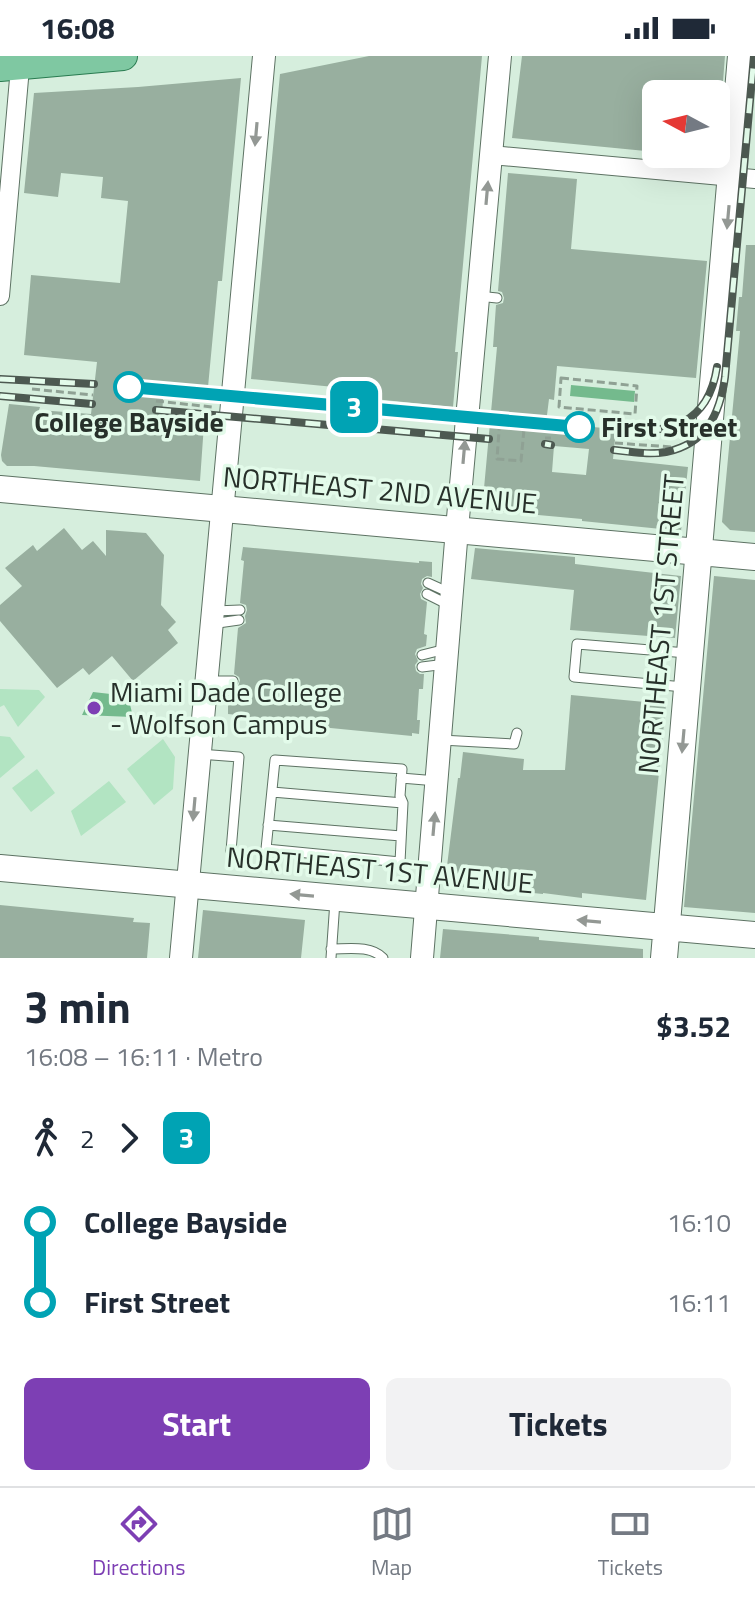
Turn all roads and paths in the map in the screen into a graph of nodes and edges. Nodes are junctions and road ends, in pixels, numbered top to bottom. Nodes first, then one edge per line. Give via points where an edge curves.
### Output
1 (123, 56) edge
2 (264, 56) edge
3 (500, 56) edge
4 (741, 56) edge
5 (14, 63) edge
6 (491, 155) junction
7 (743, 178) edge
8 (0, 296) edge
9 (32, 389) dead end
10 (93, 395) dead end
11 (156, 401) dead end
12 (215, 407) dead end
13 (559, 407) joint
14 (512, 415) joint
15 (545, 438) dead end
16 (551, 438) dead end
17 (615, 443) dead end
18 (694, 448) dead end
19 (0, 489) edge
20 (222, 508) junction
21 (457, 529) junction
22 (699, 552) junction
23 (755, 557) edge
24 (428, 589) dead end
25 (452, 600) junction
26 (239, 615) dead end
27 (212, 617) junction
28 (690, 654) junction
29 (422, 655) dead end
30 (447, 656) junction
31 (422, 667) dead end
32 (206, 684) junction
33 (233, 686) dead end
34 (687, 688) junction
35 (517, 733) dead end
36 (440, 740) junction
37 (199, 754) junction
38 (401, 778) junction
39 (437, 781) junction
40 (272, 792) junction
41 (403, 803) junction
42 (268, 825) junction
43 (401, 836) junction
44 (231, 851) dead end
45 (0, 868) edge
46 (187, 885) junction
47 (335, 898) junction
48 (427, 907) junction
49 (666, 927) junction
50 (755, 935) edge
51 (331, 954) edge
52 (181, 958) edge
53 (383, 958) edge
54 (422, 958) edge
55 (664, 958) edge

1 - 5 main road
2 -> 20 street
3 - 6 street
4 - 7 main road, NORTHEAST 1ST STREET
5 - 8 street
6 - 7 street
21 -> 6 street via 488,297
7 -> 22 main road, NORTHEAST 1ST STREET via 709,360
9 - 10 path
11 - 12 path
13 - 13 path via 561,378 637,386 635,414
14 - 14 path via 500,417 497,459 521,461 525,419
15 - 16 path
17 - 18 path
19 - 20 main road, NORTHEAST 2ND AVENUE
20 - 21 main road, NORTHEAST 2ND AVENUE
20 - 27 street
21 - 22 main road, NORTHEAST 2ND AVENUE
21 - 25 street
22 - 23 main road, NORTHEAST 2ND AVENUE
22 - 28 main road, NORTHEAST 1ST STREET
24 - 25 lane
25 - 30 street
26 - 27 lane
27 - 32 street
28 - 34 main road, NORTHEAST 1ST STREET
28 - 34 lane via 577,644 574,677
29 - 30 lane
30 - 31 lane
30 - 36 street
32 - 33 lane
32 - 37 street
34 -> 49 main road, NORTHEAST 1ST STREET
35 - 36 lane via 514,744
36 - 39 street
37 - 44 lane via 239,757
37 -> 46 street
38 - 39 lane
38 - 40 lane via 402,769 275,760
38 - 41 lane
48 -> 39 street
40 - 41 lane
40 - 42 lane
41 - 43 lane
42 - 43 lane
42 - 43 lane via 266,849 400,862
45 - 46 main road, NORTHEAST 1ST AVENUE
47 -> 46 main road, NORTHEAST 1ST AVENUE
46 - 52 street
47 - 48 main road, NORTHEAST 1ST AVENUE
47 - 51 lane
49 -> 48 main road, NORTHEAST 1ST AVENUE
48 - 54 street
49 - 50 main road, NORTHEAST 1ST AVENUE
49 - 55 main road, NORTHEAST 1ST STREET
51 - 53 lane via 368,949

